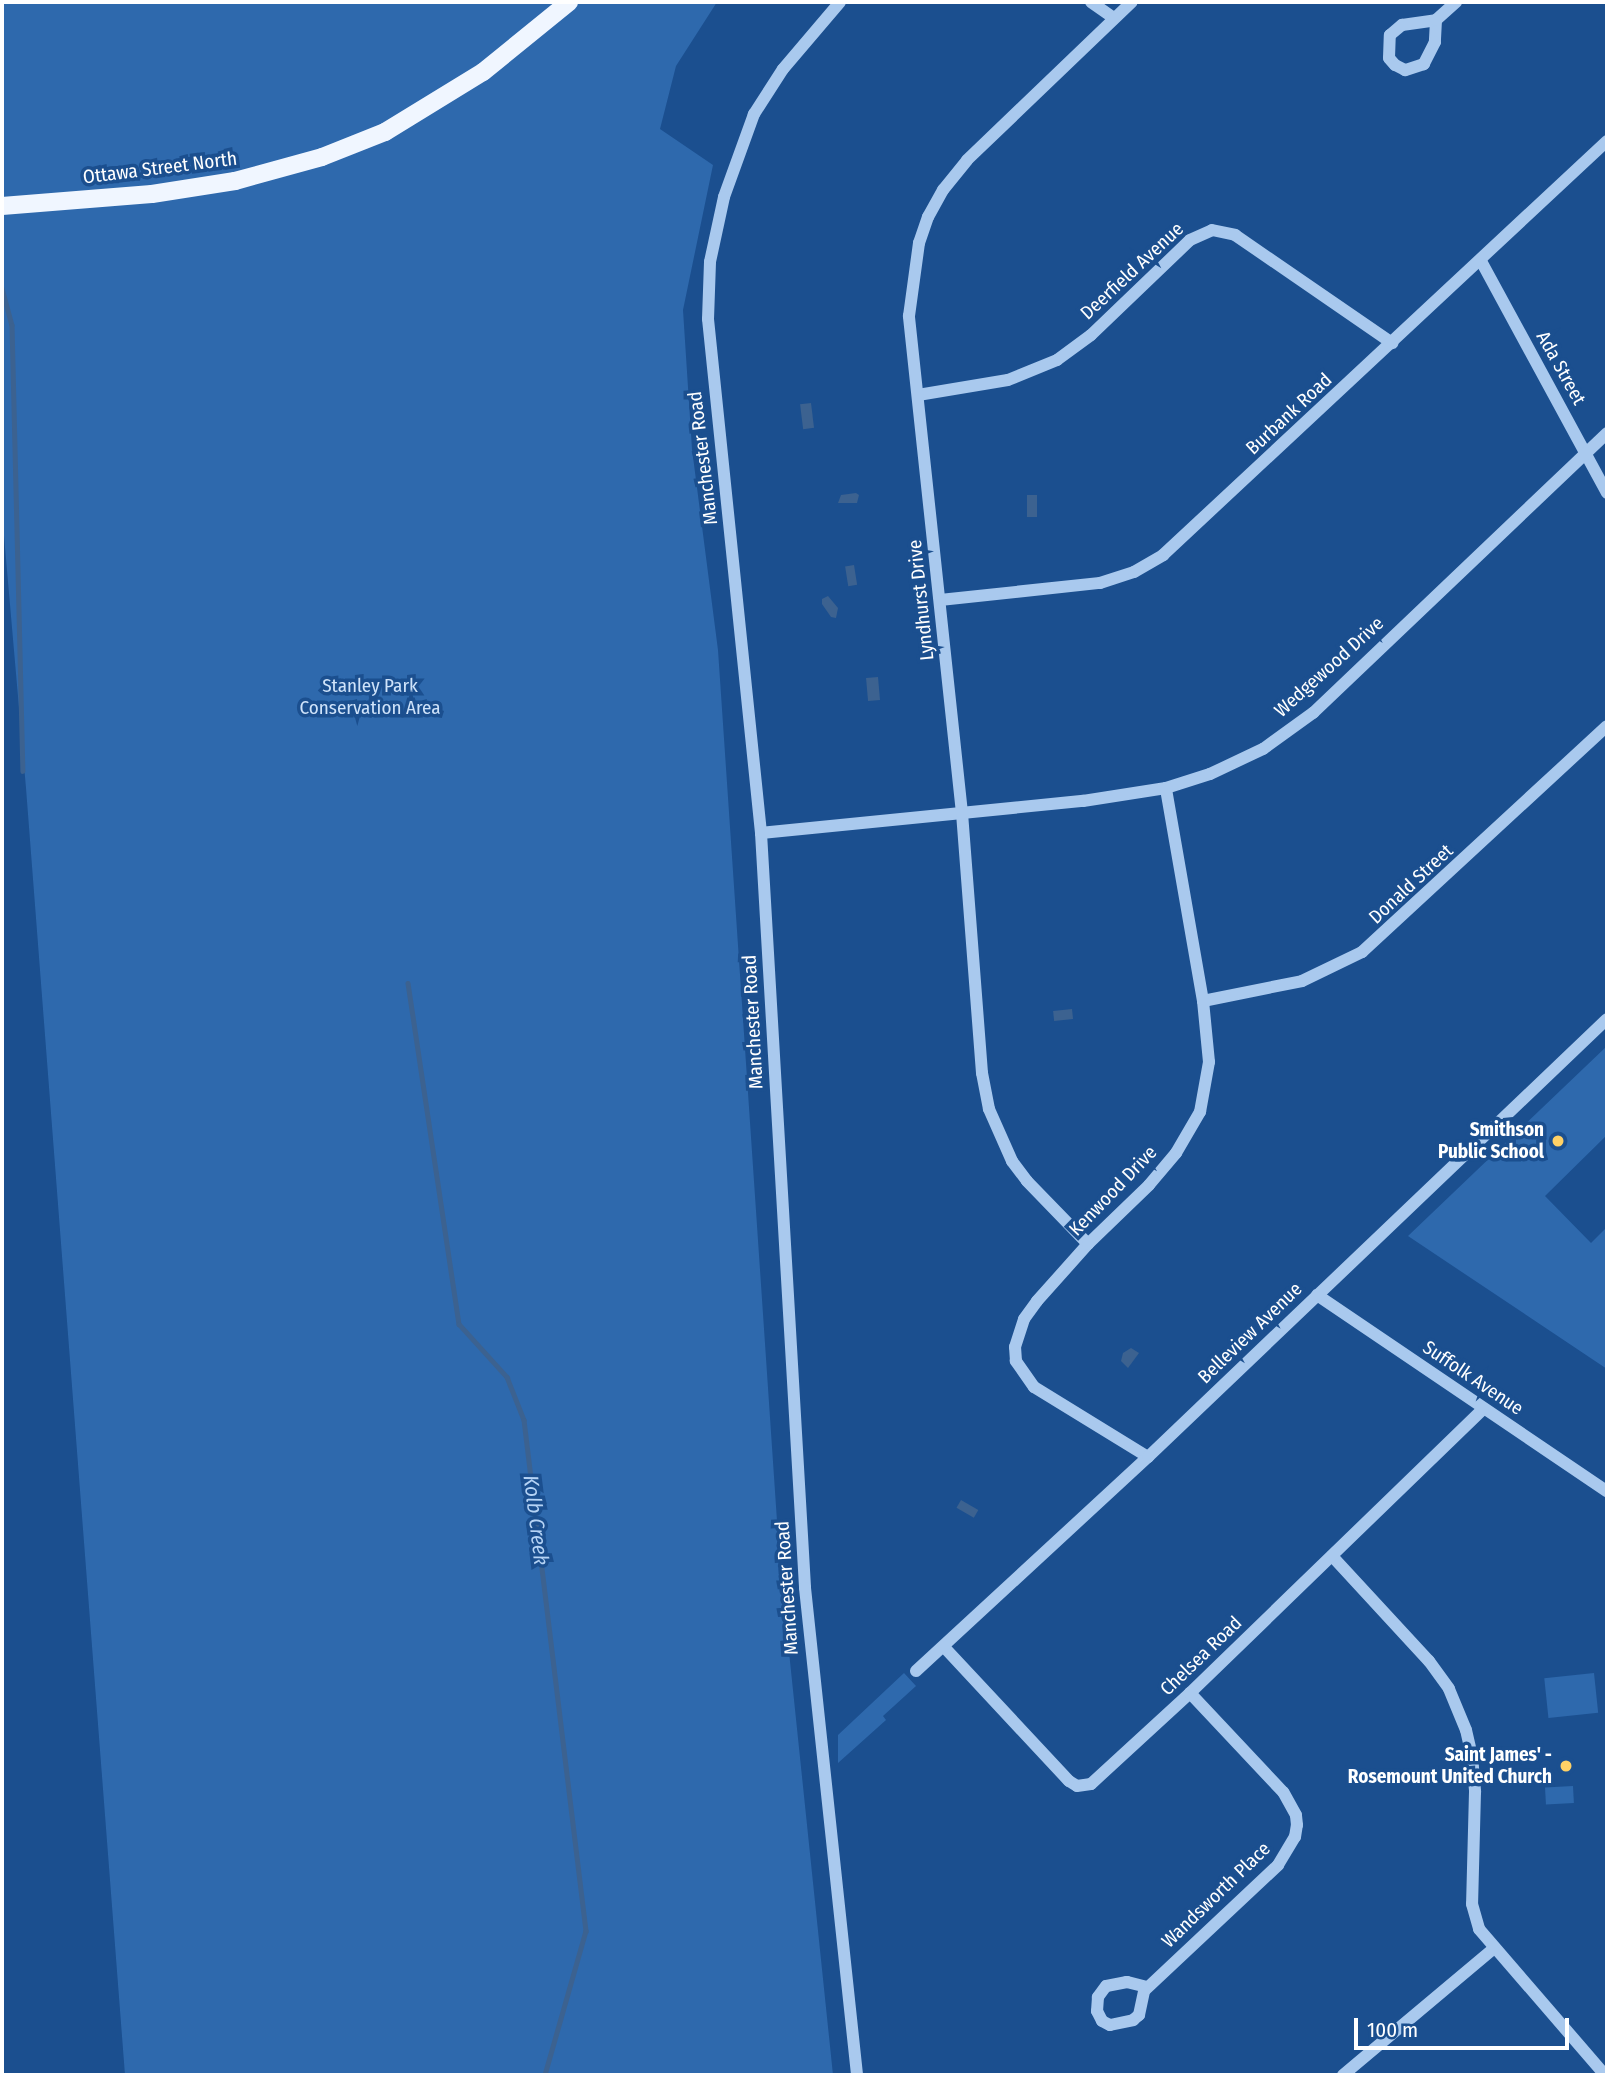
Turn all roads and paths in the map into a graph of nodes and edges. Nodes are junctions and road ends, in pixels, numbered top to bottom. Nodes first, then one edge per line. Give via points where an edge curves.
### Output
1 (569, 2) edge
2 (840, 2) edge
3 (1091, 2) edge
4 (1132, 2) edge
5 (1456, 2) edge
6 (1114, 18) junction
7 (1436, 20) junction
8 (1607, 141) edge
9 (2, 205) edge
10 (1481, 261) junction
11 (1392, 343) junction
12 (918, 395) junction
13 (1607, 433) edge
14 (1586, 453) junction
15 (1607, 493) edge
16 (940, 600) junction
17 (1607, 726) edge
18 (1166, 788) junction
19 (962, 813) junction
20 (761, 833) junction
21 (1203, 1000) junction
22 (1607, 1019) edge
23 (1088, 1244) junction
24 (1317, 1296) junction
25 (1483, 1409) junction
26 (1148, 1457) junction
27 (1607, 1491) edge
28 (1332, 1556) junction
29 (944, 1647) junction
30 (916, 1671) dead end
31 (1190, 1693) junction
32 (1493, 1949) junction
33 (1147, 1987) dead end
34 (857, 2075) edge
35 (1343, 2075) edge
36 (1605, 2075) edge

1 - 9 main road, Ottawa Street North via 483,72 385,132 322,157 235,181 152,194
2 - 20 street, Manchester Road via 783,69 754,114 723,197 710,262 708,319 715,402
3 - 6 street
4 - 6 street, Lyndhurst Drive
5 - 7 street
6 - 12 street, Lyndhurst Drive via 967,160 928,217 915,259 909,306
7 - 7 street via 1402,25 1390,35 1389,58 1395,65 1405,70 1424,64 1435,42
8 - 10 street, Burbank Road
10 - 11 street, Burbank Road
10 - 14 street, Ada Street
11 - 12 street, Deerfield Avenue via 1234,235 1212,230 1190,240 1091,335 1057,360 1008,380
11 - 16 street, Burbank Road via 1179,543 1150,564 1100,583
12 - 16 street, Lyndhurst Drive
13 - 14 street, Wedgewood Drive
14 - 15 street, Ada Street
14 - 18 street, Wedgewood Drive via 1312,712 1263,749 1210,775
16 - 19 street, Lyndhurst Drive
17 - 21 street, Donald Street via 1362,953 1302,981
18 - 19 street, Wedgewood Drive
18 - 21 street, Kenwood Drive
19 - 20 street, Wedgewood Drive
19 - 23 street, Lyndhurst Drive via 982,1073 989,1109 999,1137 1027,1181
20 - 34 street, Manchester Road via 805,1588
21 - 23 street, Kenwood Drive via 1209,1062 1200,1112 1176,1153 1149,1185
22 - 24 street, Belleview Avenue
23 - 26 street, Kenwood Drive via 1024,1319 1016,1361 1034,1387
24 - 25 street, Suffolk Avenue
24 - 26 street, Belleview Avenue
25 - 27 street, Suffolk Avenue
25 - 28 street, Chelsea Road
26 - 29 street, Belleview Avenue
28 - 31 street, Chelsea Road
28 - 32 street via 1429,1661 1449,1689 1466,1730 1475,1792 1472,1904 1479,1929
29 - 30 street, Belleview Avenue
29 - 31 street, Chelsea Road via 1077,1786 1099,1779
31 - 33 street, Wandsworth Place via 1283,1792 1297,1825 1279,1865
32 - 35 street
32 - 36 street

